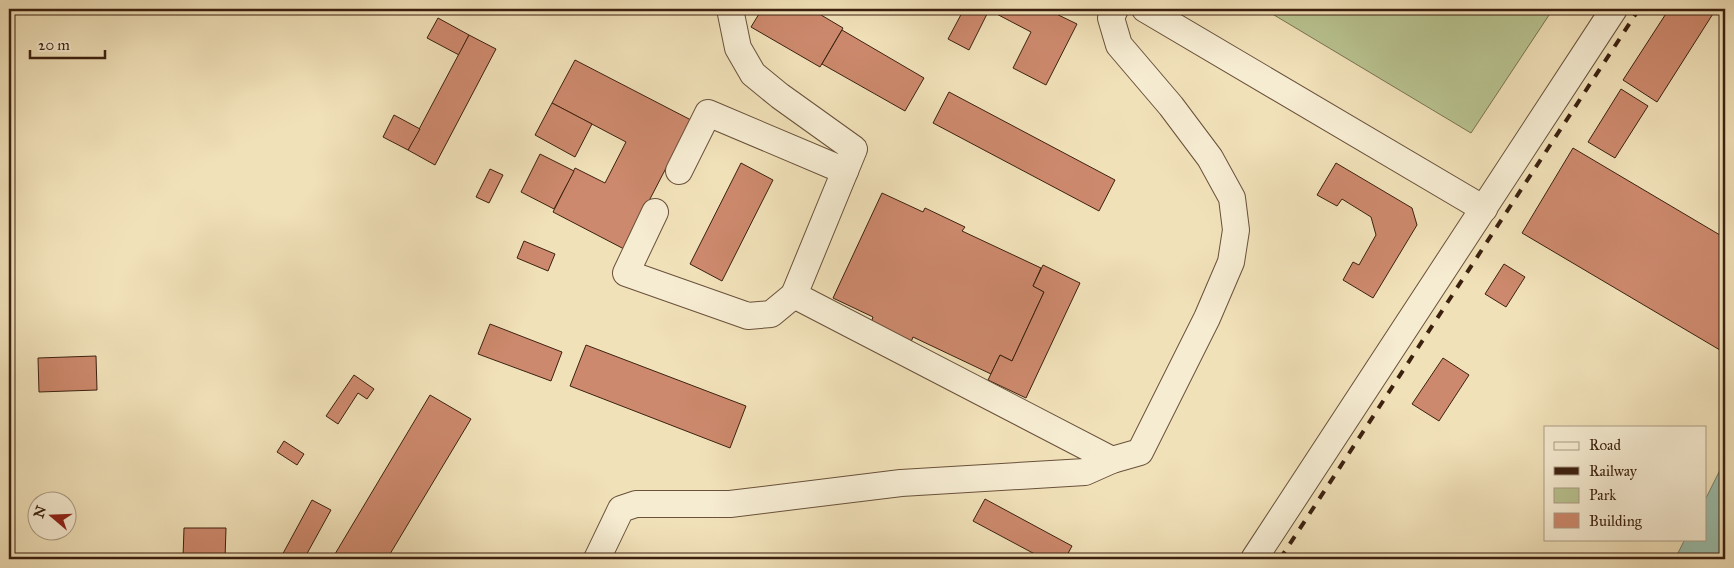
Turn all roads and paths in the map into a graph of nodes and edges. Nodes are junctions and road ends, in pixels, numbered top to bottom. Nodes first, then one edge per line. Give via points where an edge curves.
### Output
1 (730, 9) edge
2 (1115, 9) edge
3 (1145, 9) edge
4 (1614, 9) edge
5 (679, 171) dead end
6 (845, 171) junction
7 (1484, 209) junction
8 (655, 212) dead end
9 (794, 295) junction
10 (1112, 460) junction
11 (597, 559) edge
12 (1254, 559) edge

1 - 6 street via 738,48 753,74 854,149
2 - 10 street via 1111,18 1119,45 1210,158 1232,198 1236,230 1231,262 1207,318 1140,452
3 - 7 street
4 - 7 street
5 - 6 street via 708,112
6 - 9 street
7 - 12 street
8 - 9 street via 626,273 748,316 771,314
9 - 10 street
10 - 11 street via 1085,472 901,483 730,504 636,504 621,509

